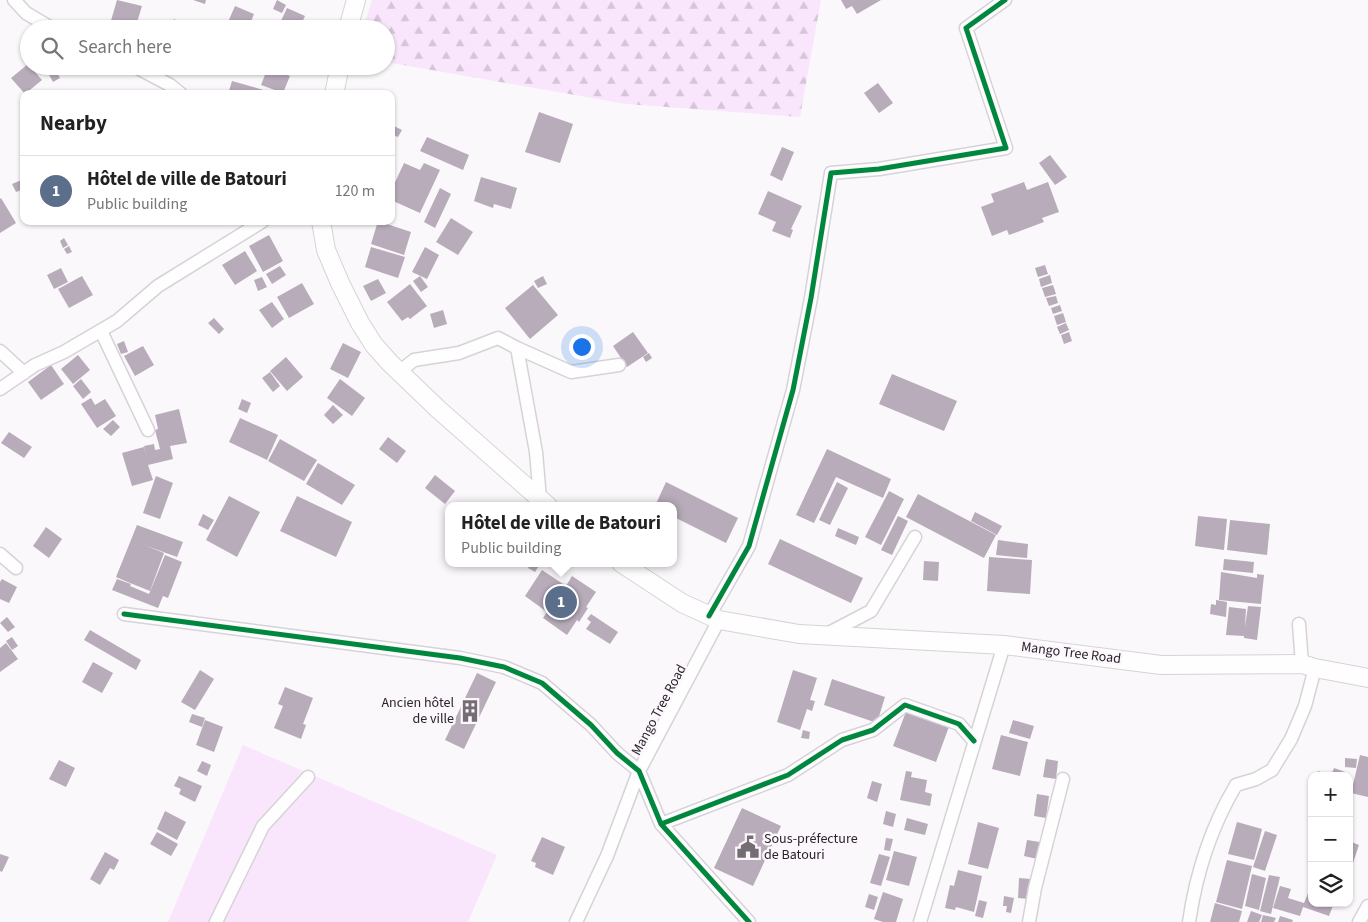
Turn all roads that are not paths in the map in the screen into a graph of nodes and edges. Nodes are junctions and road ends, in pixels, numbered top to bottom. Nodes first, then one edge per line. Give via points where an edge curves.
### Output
1 (14, 0) edge
2 (356, 0) edge
3 (1005, 0) edge
4 (37, 20) edge
5 (350, 20) edge
6 (151, 75) edge
7 (338, 75) edge
8 (176, 90) edge
9 (335, 90) edge
10 (254, 225) edge
11 (322, 225) edge
12 (100, 331) junction
13 (517, 348) junction
14 (0, 351) edge
15 (620, 365) dead end
16 (399, 372) junction
17 (24, 373) junction
18 (0, 388) edge
19 (148, 430) dead end
20 (544, 502) edge
21 (916, 538) dead end
22 (0, 554) edge
23 (627, 567) edge
24 (16, 568) dead end
25 (124, 614) dead end
26 (714, 618) junction
27 (1299, 624) dead end
28 (825, 635) junction
29 (1004, 645) junction
30 (1308, 666) junction
31 (1368, 678) edge
32 (974, 741) junction
33 (639, 771) junction
34 (308, 777) dead end
35 (1063, 779) dead end
36 (661, 824) junction
37 (1368, 906) edge
38 (216, 922) edge
39 (576, 922) edge
40 (749, 922) edge
41 (920, 922) edge
42 (1029, 922) edge
43 (1189, 922) edge
44 (1359, 922) edge

1 - 4 street via 26,14
2 - 5 main road
3 - 26 street via 966,28 1006,148 879,169 831,173 793,390 749,546
6 - 8 street
7 - 9 main road
10 - 12 street via 158,286 118,321
11 - 16 main road via 326,250 360,323 374,345
12 - 17 street
12 - 19 street
13 - 15 street via 571,372
13 - 16 street via 498,338 459,353 414,360
13 - 20 street
14 - 17 street
16 - 20 main road
17 - 18 street
21 - 28 street via 871,611
22 - 24 street
23 - 26 main road via 682,603
25 - 33 street via 395,648 504,667 542,683
26 - 28 main road, Mango Tree Road via 799,634
26 - 33 street, Mango Tree Road
27 - 30 street
28 - 29 main road, Mango Tree Road
29 - 30 main road, Mango Tree Road via 1162,665
29 - 32 street
30 - 31 main road, Mango Tree Road
30 - 43 street via 1305,706 1272,770 1236,785 1221,809 1206,847
32 - 36 street via 959,724 905,705 873,730 842,740 788,775
32 - 41 street
33 - 36 street
33 - 39 street, Mango Tree Road via 607,856
34 - 38 street via 263,826
35 - 42 street
36 - 40 street
37 - 44 street

